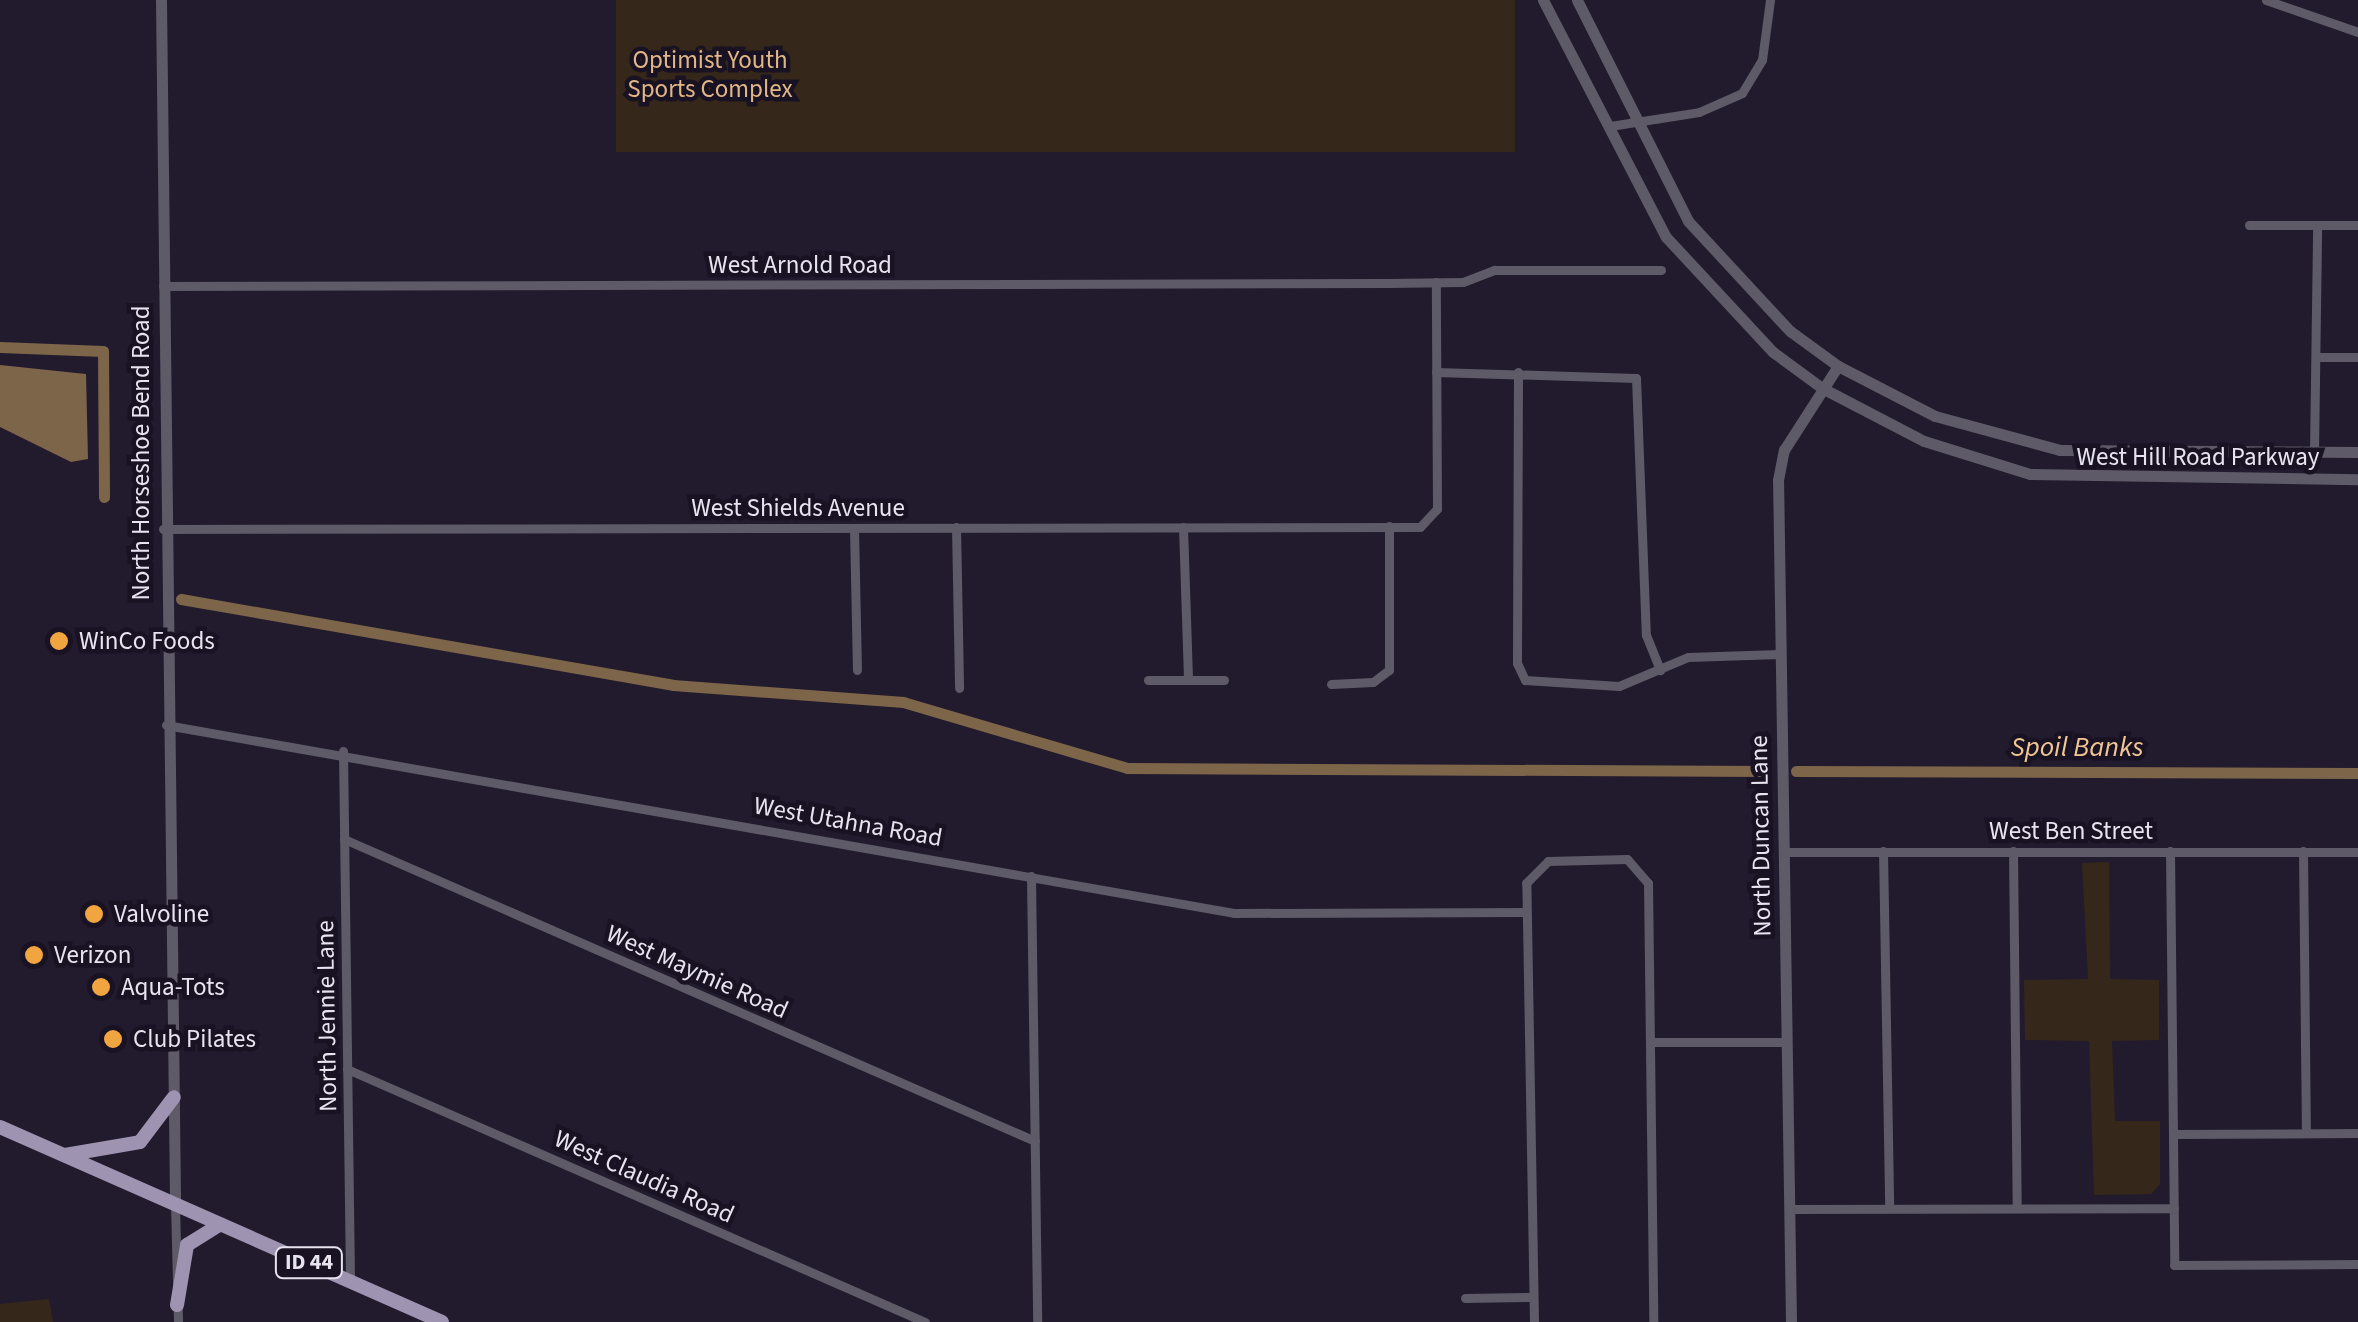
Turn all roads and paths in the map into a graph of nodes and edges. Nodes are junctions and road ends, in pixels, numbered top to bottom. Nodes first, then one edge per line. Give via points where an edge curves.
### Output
1 (161, 0) edge
2 (1542, 0) edge
3 (1577, 0) edge
4 (1770, 0) edge
5 (2266, 0) edge
6 (2358, 32) edge
7 (1638, 123) junction
8 (1610, 126) junction
9 (2358, 224) edge
10 (2249, 225) dead end
11 (2318, 225) junction
12 (1662, 270) dead end
13 (1436, 282) junction
14 (164, 286) junction
15 (2316, 357) junction
16 (2358, 357) edge
17 (1838, 366) junction
18 (1436, 372) junction
19 (1518, 372) junction
20 (1822, 388) junction
21 (2314, 452) junction
22 (2358, 452) edge
23 (2358, 479) edge
24 (1183, 526) junction
25 (1390, 526) junction
26 (854, 528) junction
27 (956, 528) junction
28 (163, 530) junction
29 (1780, 654) junction
30 (857, 670) dead end
31 (1660, 670) junction
32 (1148, 680) dead end
33 (1188, 680) junction
34 (1224, 680) dead end
35 (1330, 684) dead end
36 (959, 688) dead end
37 (166, 725) junction
38 (343, 750) junction
39 (344, 839) junction
40 (2013, 851) junction
41 (2170, 851) junction
42 (1784, 852) junction
43 (1883, 852) junction
44 (2303, 852) junction
45 (2358, 852) edge
46 (1031, 876) junction
47 (1526, 912) junction
48 (1652, 1042) junction
49 (1787, 1042) junction
50 (347, 1069) junction
51 (174, 1098) junction
52 (0, 1126) edge
53 (2306, 1133) junction
54 (2358, 1133) edge
55 (2173, 1134) junction
56 (1035, 1141) junction
57 (63, 1155) junction
58 (175, 1205) junction
59 (1790, 1208) junction
60 (1889, 1208) junction
61 (2017, 1208) junction
62 (2174, 1208) junction
63 (220, 1224) junction
64 (2358, 1264) edge
65 (350, 1281) junction
66 (1532, 1297) junction
67 (1465, 1298) dead end
68 (177, 1305) junction
69 (178, 1322) edge
70 (442, 1322) edge
71 (926, 1322) edge
72 (1037, 1322) edge
73 (1534, 1322) edge
74 (1654, 1322) edge
75 (1791, 1322) edge

1 - 14 street, North Horseshoe Bend Road
2 - 8 street, West Hill Road Parkway
3 - 7 street, West Hill Road Parkway
4 - 7 street via 1762,60 1742,93
5 - 6 street
7 - 8 street
7 - 17 street, West Hill Road Parkway via 1688,221 1790,331
8 - 20 street, West Hill Road Parkway via 1666,237 1772,352
9 - 11 street
10 - 11 street
11 - 15 street
12 - 13 street, West Arnold Road via 1495,270
13 - 14 street, West Arnold Road
13 - 18 street
14 - 28 street, North Horseshoe Bend Road
15 - 16 street
15 - 21 street
17 - 20 street, North Duncan Lane
17 - 21 street, West Hill Road Parkway via 1934,416 2048,448
18 - 19 street
18 - 25 street, West Shields Avenue via 1432,520
19 - 31 street via 1636,378 1646,634
19 - 31 street via 1517,663 1525,680 1604,687
20 - 23 street, West Hill Road Parkway via 1924,441 2030,474
20 - 29 street, North Duncan Lane via 1784,450 1778,480
21 - 22 street, West Hill Road Parkway
24 - 25 street, West Shields Avenue
24 - 27 street, West Shields Avenue
24 - 33 street
25 - 35 street via 1385,677
26 - 27 street, West Shields Avenue
26 - 28 street, West Shields Avenue
26 - 30 street
27 - 36 street
28 - 37 street, North Horseshoe Bend Road
29 - 31 street via 1688,657
29 - 42 street, North Duncan Lane
32 - 33 street
33 - 34 street
37 - 38 street, West Utahna Road
37 - 51 street, North Horseshoe Bend Road
38 - 39 street, North Jennie Lane
38 - 46 street, West Utahna Road
39 - 50 street, North Jennie Lane
39 - 56 street, West Maymie Road
40 - 41 street, West Ben Street
40 - 43 street, West Ben Street
40 - 61 street
41 - 44 street, West Ben Street
41 - 55 street
42 - 43 street, West Ben Street
42 - 49 street, North Duncan Lane
43 - 60 street
44 - 45 street, West Ben Street
44 - 53 street
46 - 47 street, West Utahna Road via 1257,916
46 - 56 street
47 - 48 street via 1534,867 1627,860 1640,867
47 - 66 street
48 - 49 street
48 - 74 street
49 - 59 street, North Duncan Lane
50 - 65 street, North Jennie Lane
50 - 71 street, West Claudia Road
51 - 57 main road via 127,1149
51 - 58 street, North Horseshoe Bend Road
52 - 57 main road, ID 44
53 - 54 street
53 - 55 street
55 - 62 street
56 - 72 street
57 - 58 main road, ID 44
58 - 63 main road, ID 44
58 - 68 street, North Horseshoe Bend Road
59 - 60 street
59 - 75 street, North Duncan Lane
60 - 61 street
61 - 62 street
62 - 64 street via 2174,1264
63 - 65 main road, ID 44
63 - 68 main road via 187,1245
65 - 70 main road, ID 44
66 - 67 street
66 - 73 street
68 - 69 street, North Horseshoe Bend Road

